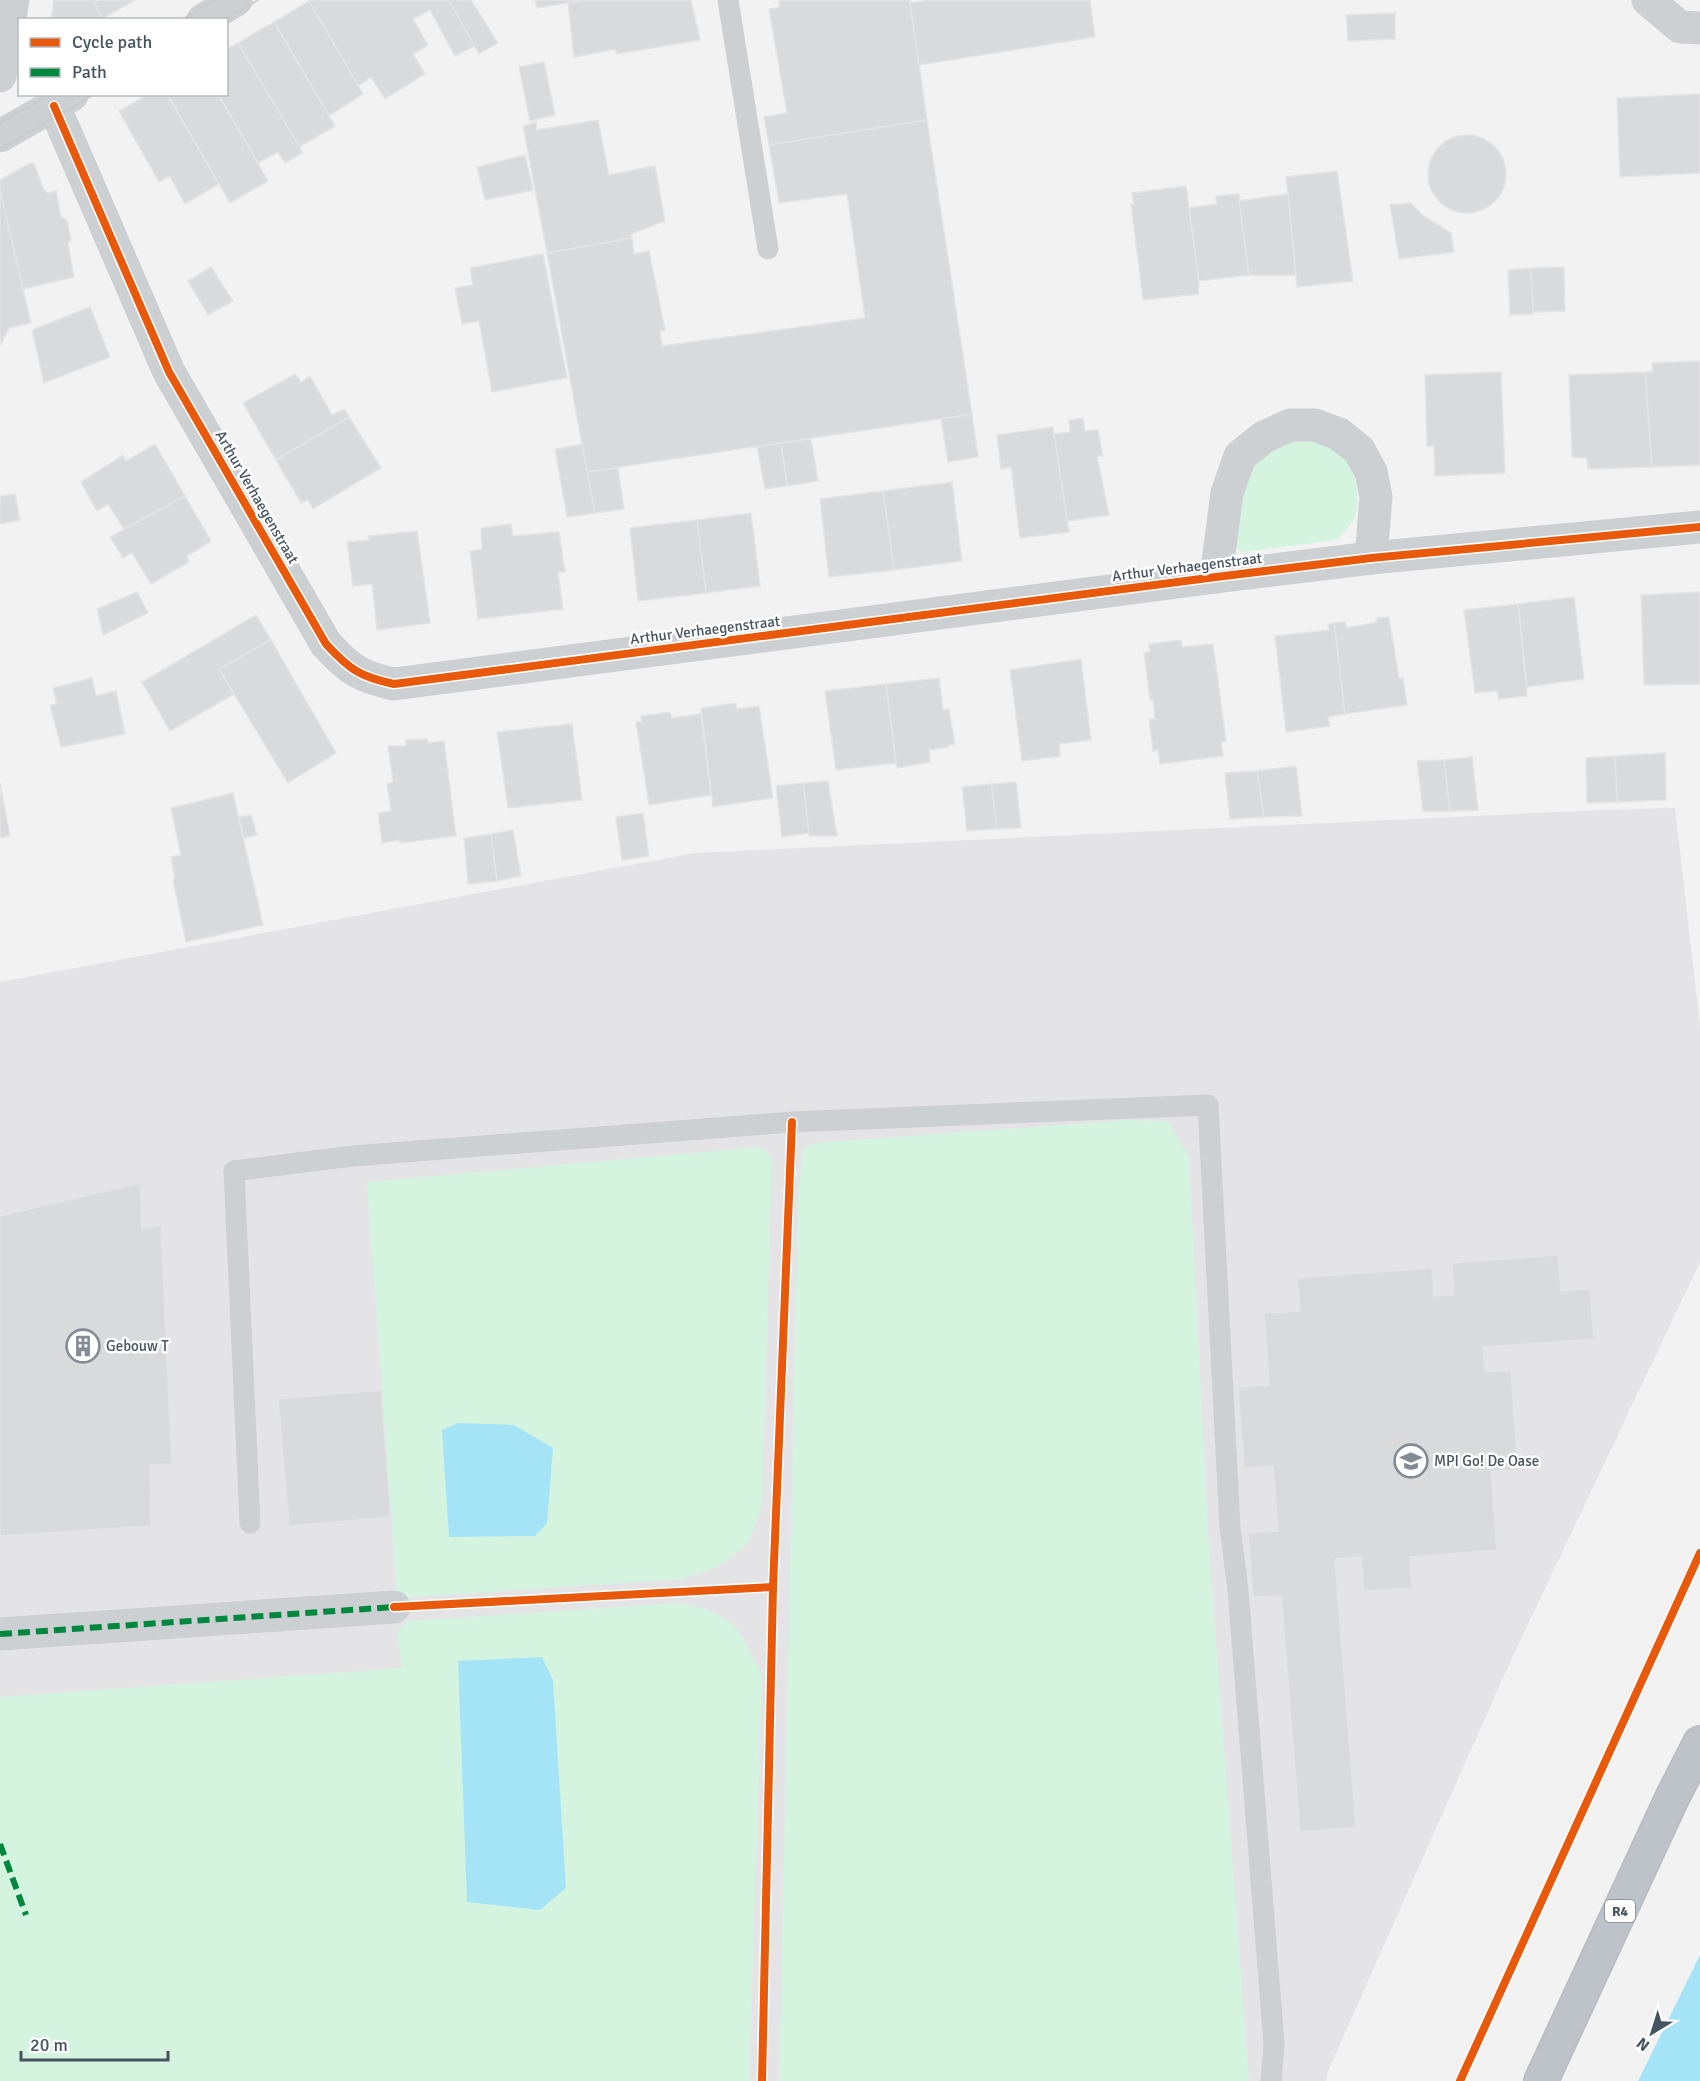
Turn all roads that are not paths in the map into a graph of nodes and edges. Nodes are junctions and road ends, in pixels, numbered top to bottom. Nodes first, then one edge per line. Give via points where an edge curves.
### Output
1 (13, 0) edge
2 (236, 0) edge
3 (728, 0) edge
4 (1648, 0) edge
5 (206, 18) edge
6 (1700, 28) edge
7 (0, 76) edge
8 (63, 100) edge
9 (0, 136) edge
10 (768, 249) dead end
11 (1700, 527) edge
12 (1371, 558) junction
13 (1216, 577) junction
14 (250, 1523) dead end
15 (394, 1607) dead end
16 (0, 1634) edge
17 (1700, 1743) edge
18 (1271, 2081) edge
19 (1541, 2081) edge

1 - 7 street
2 - 5 street
3 - 10 lane
4 - 6 street via 1680,27
8 - 9 street
8 - 13 street, Arthur Verhaegenstraat via 169,372 326,644 344,664 369,679 394,684
11 - 12 street, Arthur Verhaegenstraat
12 - 13 street, Arthur Verhaegenstraat
12 - 13 street, Arthur Verhaegenstraat via 1376,497 1371,472 1359,450 1339,434 1315,424 1290,425 1264,437 1239,456 1227,493
14 - 18 lane via 234,1172 353,1156 792,1122 1208,1105 1230,1527 1274,2044
15 - 16 street
17 - 19 highway, R4

